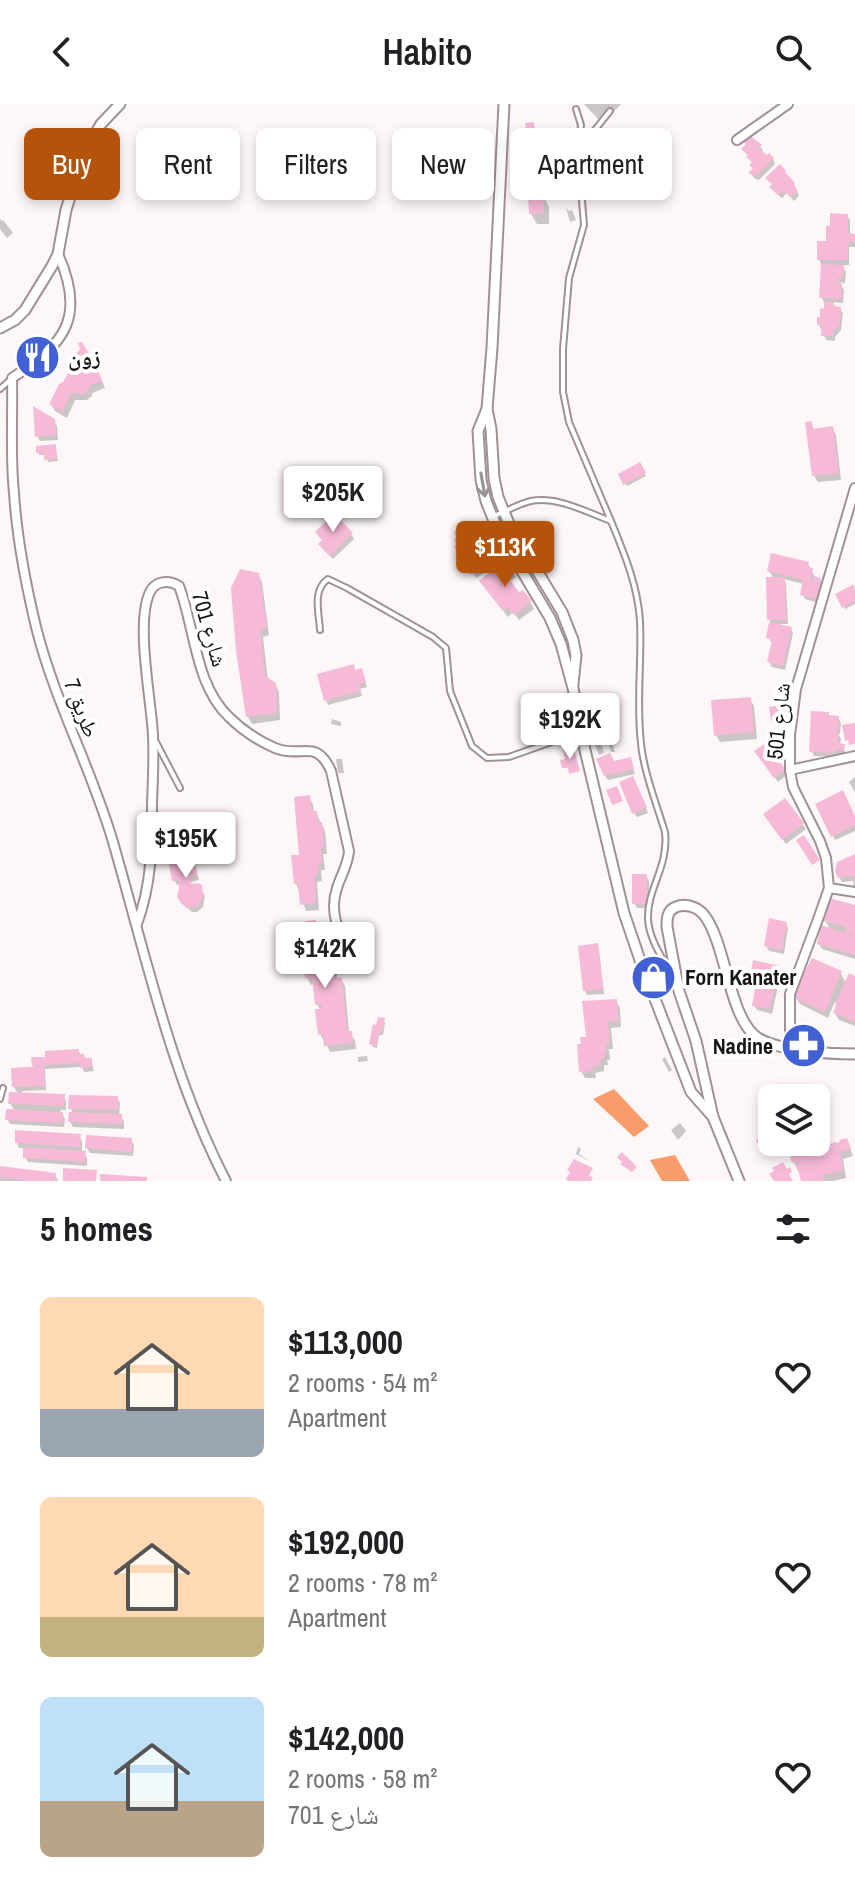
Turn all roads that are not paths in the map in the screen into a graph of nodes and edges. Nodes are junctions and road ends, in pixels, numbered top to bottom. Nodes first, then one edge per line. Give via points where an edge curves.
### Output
1 (120, 104) edge
2 (504, 104) edge
3 (788, 104) edge
4 (576, 109) dead end
5 (610, 111) dead end
6 (581, 128) edge
7 (596, 128) edge
8 (737, 140) dead end
9 (581, 200) edge
10 (58, 254) junction
11 (0, 328) edge
12 (12, 378) junction
13 (0, 389) edge
14 (487, 409) junction
15 (855, 488) edge
16 (504, 512) junction
17 (492, 516) junction
18 (611, 521) junction
19 (320, 630) dead end
20 (573, 688) junction
21 (582, 732) junction
22 (153, 736) junction
23 (855, 756) edge
24 (790, 770) junction
25 (180, 788) dead end
26 (829, 888) junction
27 (855, 892) edge
28 (137, 925) junction
29 (356, 968) dead end
30 (679, 991) junction
31 (790, 1047) junction
32 (855, 1054) edge
33 (3, 1088) dead end
34 (0, 1099) edge
35 (713, 1117) junction
36 (734, 1167) junction
37 (226, 1181) edge
38 (739, 1181) edge
39 (746, 1181) edge

1 - 10 street via 83,155
2 - 14 street
3 - 8 street
4 - 6 lane
5 - 7 lane
9 - 18 lane via 584,225 569,278 563,392 569,422
10 - 11 street via 33,301
10 - 12 street via 69,288 67,327 55,346
12 - 13 lane
12 - 28 street, طريق 7 via 13,493 38,632 55,691 109,829
14 - 16 street via 494,478
14 -> 17 street via 478,431 481,480
15 - 24 street, شارع 501 via 796,689
16 - 17 lane
16 - 18 lane via 548,500
16 - 20 street via 573,640
17 - 20 street via 550,618
18 - 30 lane via 640,617 641,748 667,846 648,919
19 - 21 lane via 317,594 328,579 433,637 446,648 450,691 472,746 487,758 509,757
20 - 21 street
21 - 35 street via 624,913 641,963 691,1092
22 - 25 lane
22 - 28 street, شارع 701 via 151,865
22 - 29 street, شارع 701 via 144,615 150,590 168,582 179,586 206,680 228,717 274,748 313,751 327,762 349,851 337,885 334,917
23 - 24 street
24 - 26 street, شارع 501 via 826,858
26 - 27 street
26 - 31 street, شارع 501 via 790,994
28 - 37 street, طريق 7 via 183,1082
30 - 31 street via 667,918 670,910 683,905 698,909 711,927 745,1024 759,1038
30 - 35 street
31 - 32 street
33 - 34 lane
35 - 36 street
36 - 38 street
36 - 39 street

